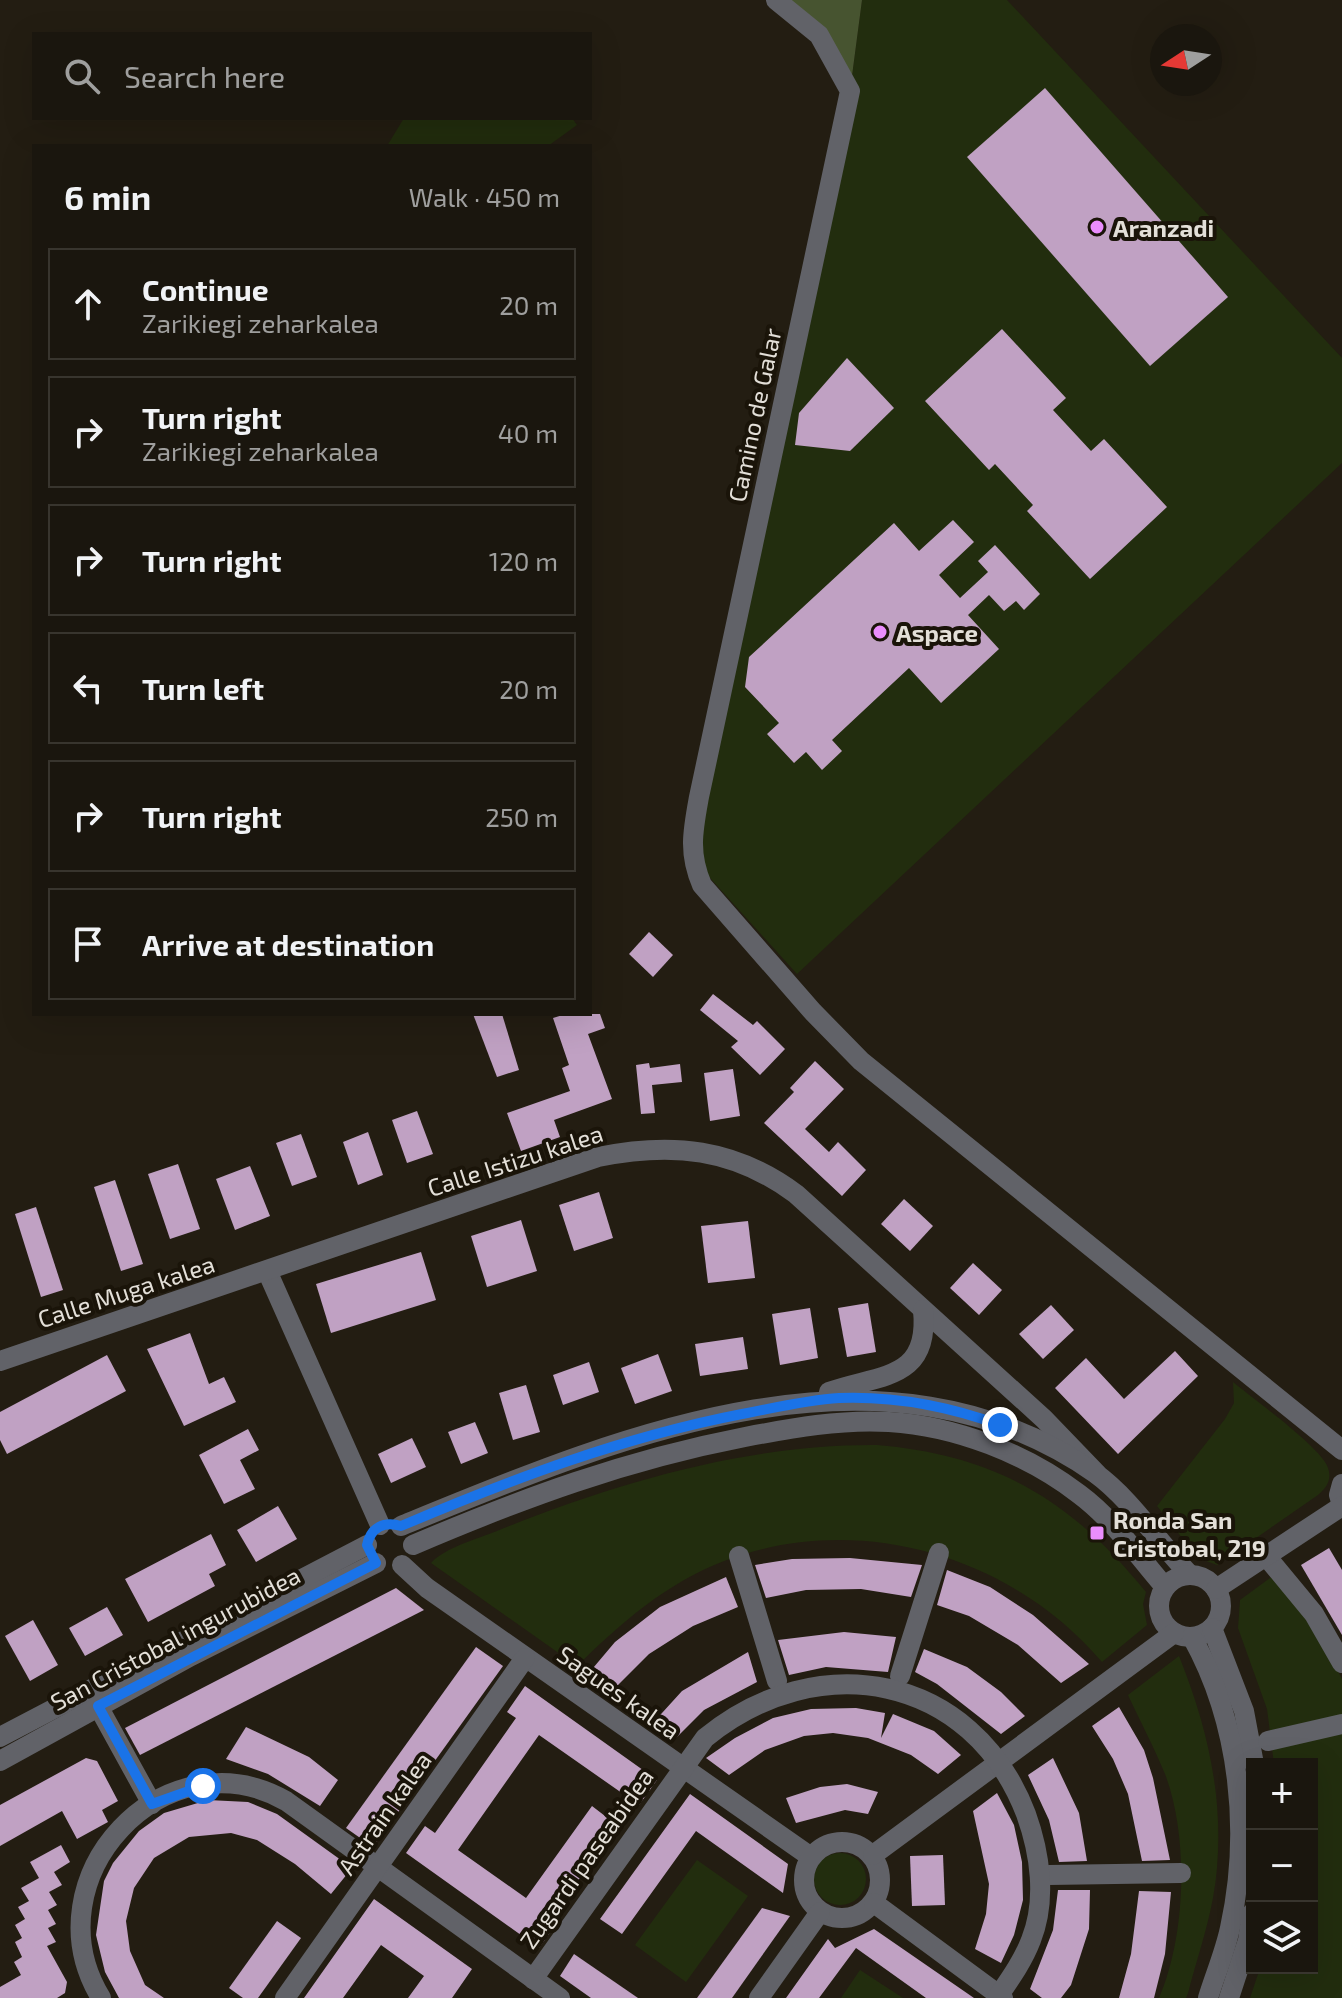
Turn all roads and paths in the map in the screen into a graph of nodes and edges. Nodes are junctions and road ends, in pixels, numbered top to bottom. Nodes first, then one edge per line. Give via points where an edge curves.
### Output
1 (776, 0) edge
2 (268, 1273) junction
3 (923, 1310) junction
4 (0, 1361) edge
5 (798, 1403) junction
6 (1342, 1450) edge
7 (1097, 1474) junction
8 (1342, 1484) edge
9 (1342, 1505) edge
10 (380, 1525) junction
11 (401, 1526) junction
12 (413, 1545) junction
13 (939, 1553) dead end
14 (372, 1554) junction
15 (739, 1556) dead end
16 (1266, 1556) junction
17 (402, 1565) junction
18 (1190, 1575) junction
19 (1165, 1587) junction
20 (1216, 1589) junction
21 (1212, 1628) junction
22 (1183, 1635) junction
23 (525, 1658) junction
24 (1342, 1663) edge
25 (900, 1676) dead end
26 (777, 1681) dead end
27 (98, 1706) junction
28 (1342, 1724) edge
29 (0, 1737) edge
30 (1268, 1741) dead end
31 (1253, 1758) edge
32 (0, 1761) edge
33 (999, 1763) junction
34 (682, 1767) junction
35 (152, 1804) junction
36 (873, 1855) junction
37 (811, 1857) junction
38 (378, 1866) junction
39 (1181, 1873) dead end
40 (1049, 1875) dead end
41 (874, 1903) junction
42 (820, 1912) junction
43 (1246, 1946) edge
44 (533, 1979) junction
45 (96, 1996) edge
46 (1000, 1997) edge
47 (285, 1998) edge
48 (560, 1998) edge
49 (759, 1998) edge
50 (1208, 1998) edge
51 (1229, 1998) edge

1 - 6 street, Camino de Galar via 819,35 850,91 699,797 691,841 694,867 702,885 861,1061
2 - 3 street, Calle Istizu kalea via 598,1157 663,1147 695,1150 771,1175
2 - 4 street, Calle Muga kalea
2 - 10 street
3 - 5 street via 922,1340 910,1364 898,1373
3 - 7 street, Calle Istizu kalea
5 - 7 street via 877,1399 964,1412
5 - 11 street via 689,1424 611,1447 533,1472
7 - 18 street
8 - 9 street
9 - 16 street
10 - 11 street
10 - 14 street via 373,1530
11 - 12 street
12 - 17 street
12 - 19 street via 611,1468 794,1428 891,1422 977,1440 1047,1472 1118,1528
13 - 25 street
14 - 17 street via 384,1568
14 - 27 street, San Cristobal ingurubidea
14 - 29 street, San Cristobal ingurubidea
15 - 26 street
16 - 20 street
16 - 24 street via 1314,1614
17 - 23 street, Sagues kalea
18 - 19 street
18 - 20 street
19 - 22 street via 1161,1616
20 - 21 street via 1221,1609
21 - 22 street
21 - 31 street via 1244,1711
22 - 33 street
22 - 50 street via 1222,1707 1239,1803 1230,1928
23 - 34 street, Sagues kalea
23 - 38 street, Astrain kalea
27 - 32 street, San Cristobal ingurubidea
27 - 35 street
28 - 30 street
33 - 34 street, Zugardi paseabidea via 955,1718 927,1700 845,1684 775,1694 744,1708 705,1738
33 - 36 street
33 - 46 street, Zugardi paseabidea via 1032,1831 1040,1892 1032,1939
34 - 37 street, Sagues kalea
34 - 44 street, Zugardi paseabidea
35 - 38 street via 203,1786 252,1788 286,1801
35 - 45 street via 112,1838 86,1885 81,1932
36 - 37 street via 853,1842 832,1842
36 - 41 street via 881,1880
37 - 42 street via 804,1888
38 - 44 street
38 - 47 street, Astrain kalea
39 - 40 street
41 - 42 street via 847,1919
41 - 46 street
42 - 49 street
43 - 51 street
44 - 48 street

